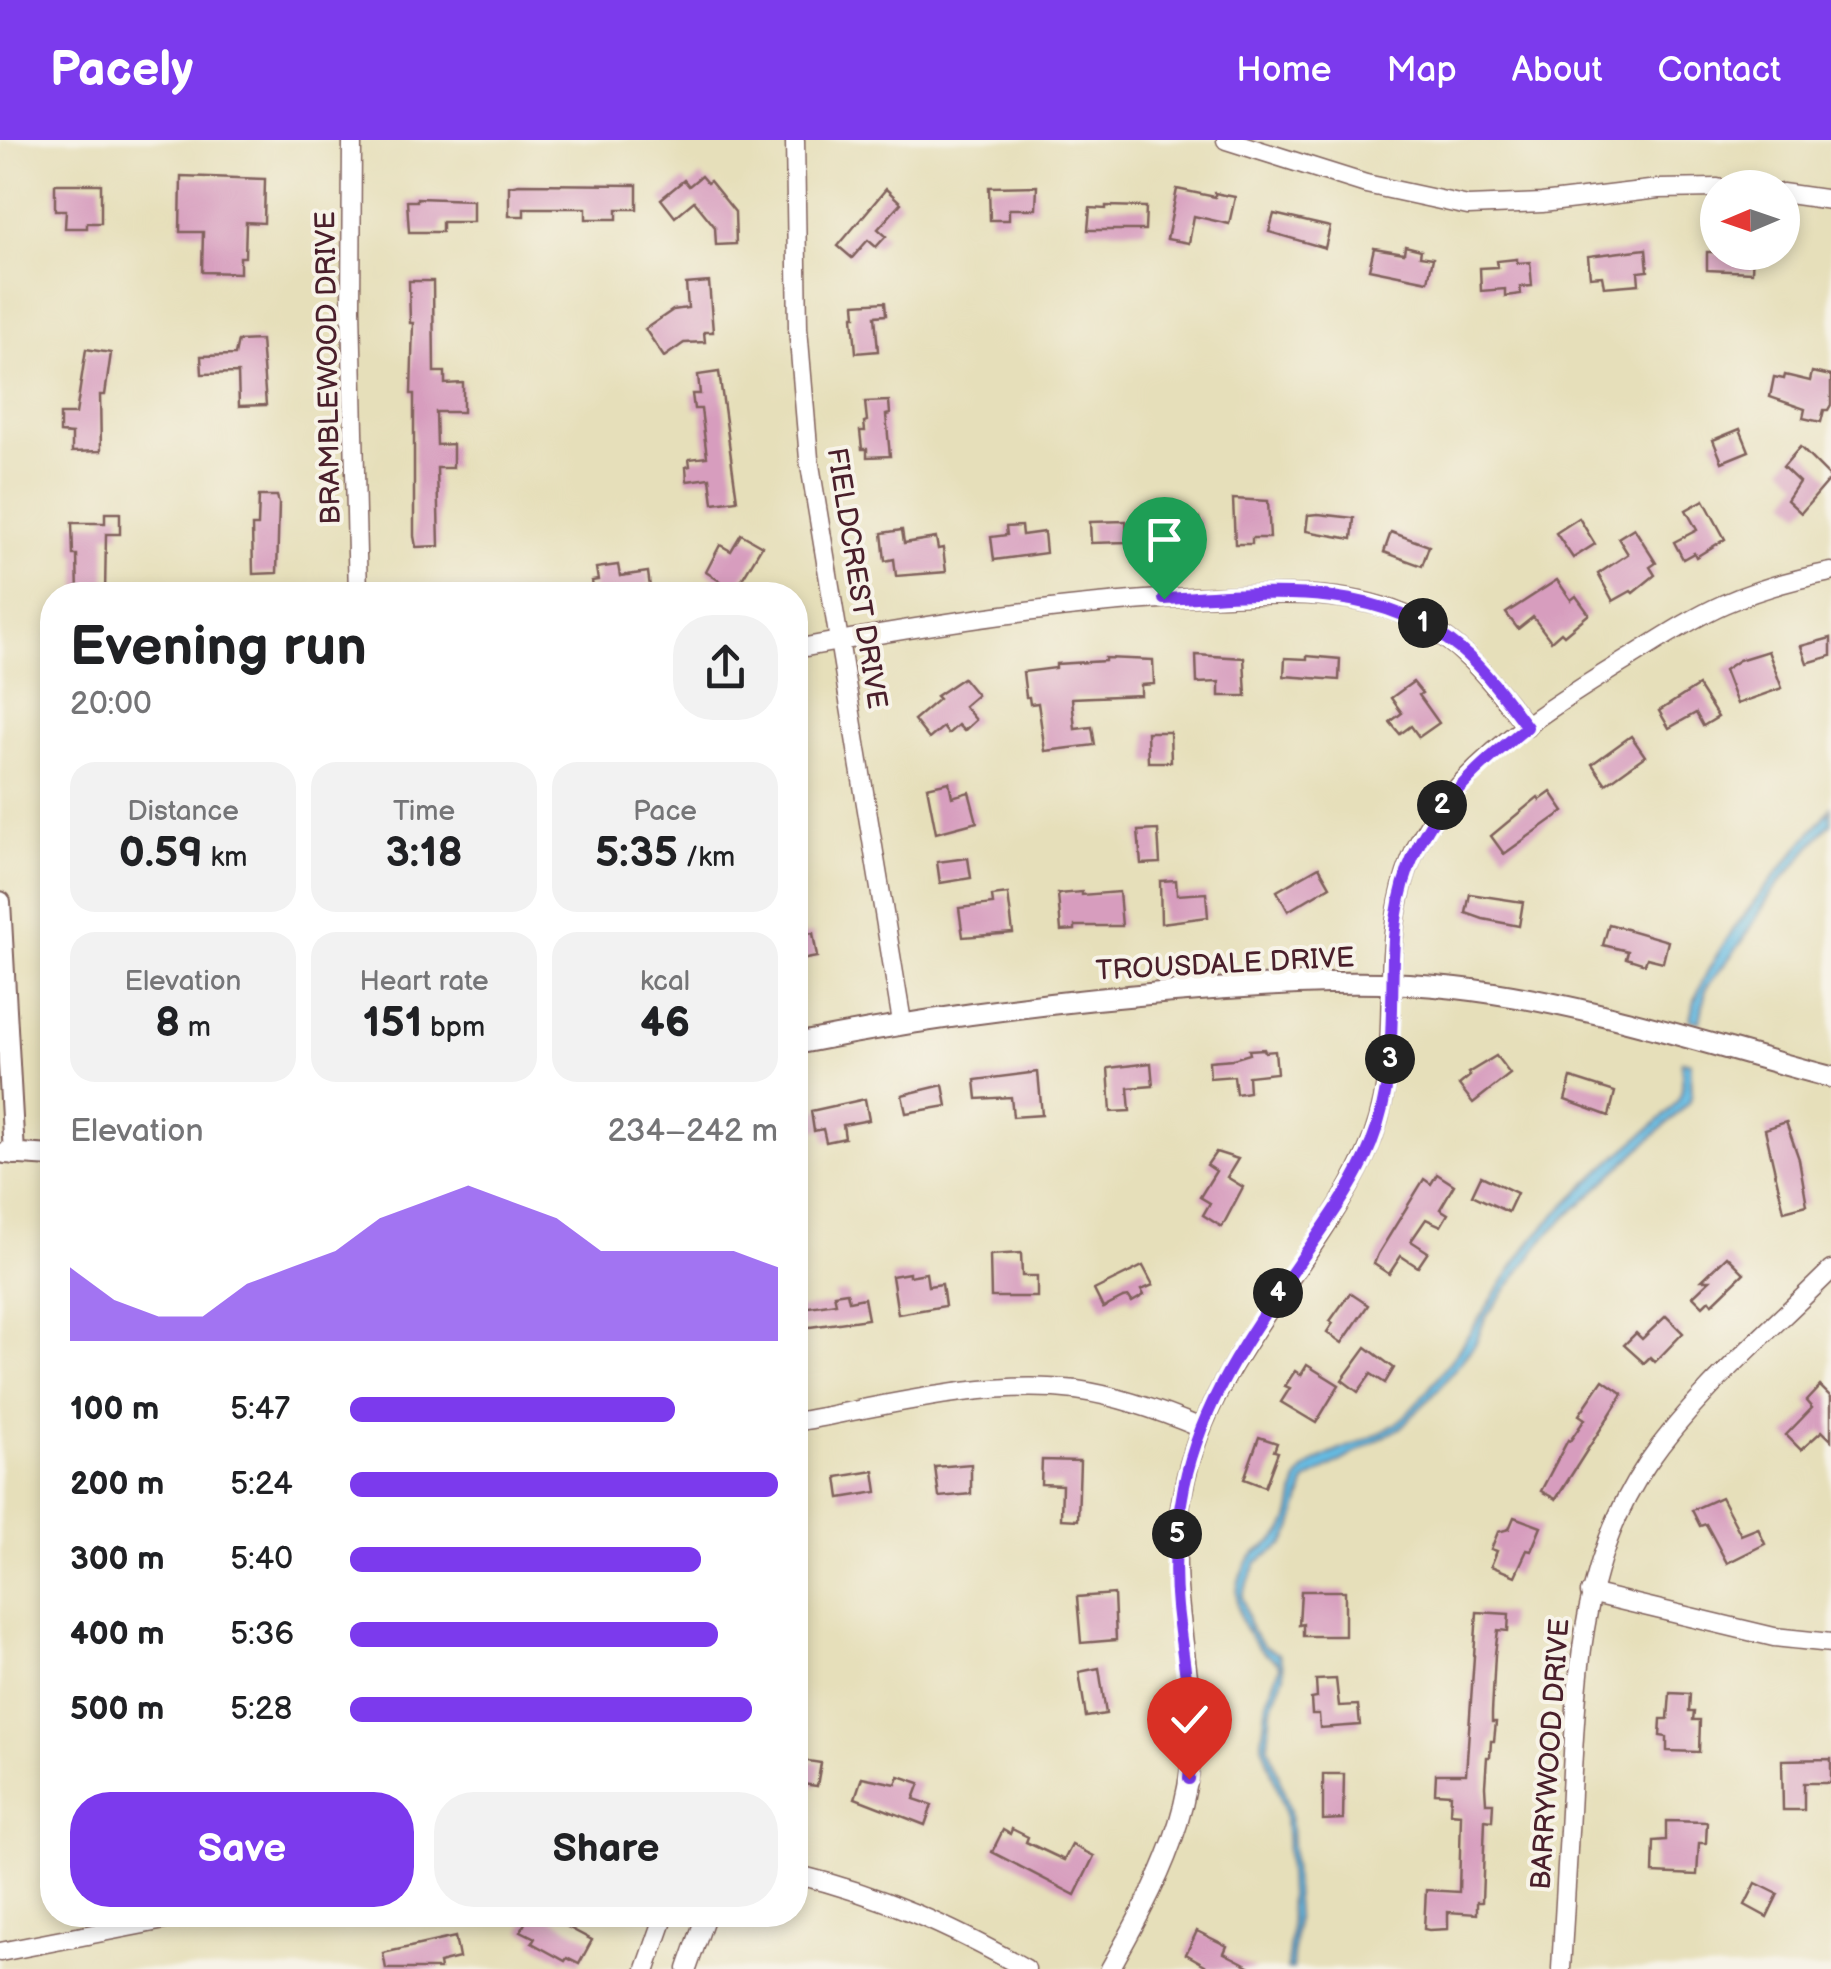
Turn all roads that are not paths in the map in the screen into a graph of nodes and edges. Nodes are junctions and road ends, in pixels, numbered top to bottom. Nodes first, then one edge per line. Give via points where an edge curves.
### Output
1 (352, 140) edge
2 (795, 140) edge
3 (1226, 140) edge
4 (1700, 188) edge
5 (1800, 196) edge
6 (1831, 200) edge
7 (1831, 572) edge
8 (358, 582) edge
9 (839, 640) junction
10 (808, 646) edge
11 (1527, 727) junction
12 (0, 902) edge
13 (4, 971) junction
14 (1393, 983) junction
15 (0, 1005) edge
16 (902, 1022) junction
17 (808, 1041) edge
18 (1831, 1077) edge
19 (7, 1153) edge
20 (40, 1155) edge
21 (1831, 1270) edge
22 (808, 1420) edge
23 (1201, 1428) junction
24 (1590, 1592) junction
25 (1831, 1644) edge
26 (808, 1878) edge
27 (128, 1927) edge
28 (661, 1927) edge
29 (702, 1927) edge
30 (0, 1952) edge
31 (646, 1969) edge
32 (687, 1969) edge
33 (1026, 1969) edge
34 (1110, 1969) edge
35 (1561, 1969) edge

1 - 8 street, BRAMBLEWOOD DRIVE
2 - 9 street, FIELDCREST DRIVE via 802,392
3 - 4 street via 1468,206
5 - 6 street
7 - 11 street via 1705,613
9 - 10 street
9 - 11 street via 1086,604 1346,598 1392,609 1440,633
9 - 16 street, FIELDCREST DRIVE
11 - 14 street via 1470,774 1426,830 1400,896
12 - 13 street
13 - 15 street
13 - 19 street
14 - 16 street, TROUSDALE DRIVE via 1070,1000
14 - 18 street, TROUSDALE DRIVE via 1548,1003
14 - 23 street via 1387,1092 1370,1146 1228,1372
16 - 17 street, TROUSDALE DRIVE
19 - 20 street
21 - 24 street, BARRYWOOD DRIVE via 1663,1441 1619,1511
22 - 23 street via 962,1393 1052,1388 1128,1401
23 - 34 street via 1176,1549 1192,1721 1186,1796 1166,1864
24 - 25 street via 1776,1638
24 - 35 street, BARRYWOOD DRIVE via 1577,1682
26 - 33 street via 914,1911
27 - 30 street
28 - 31 street
29 - 32 street

